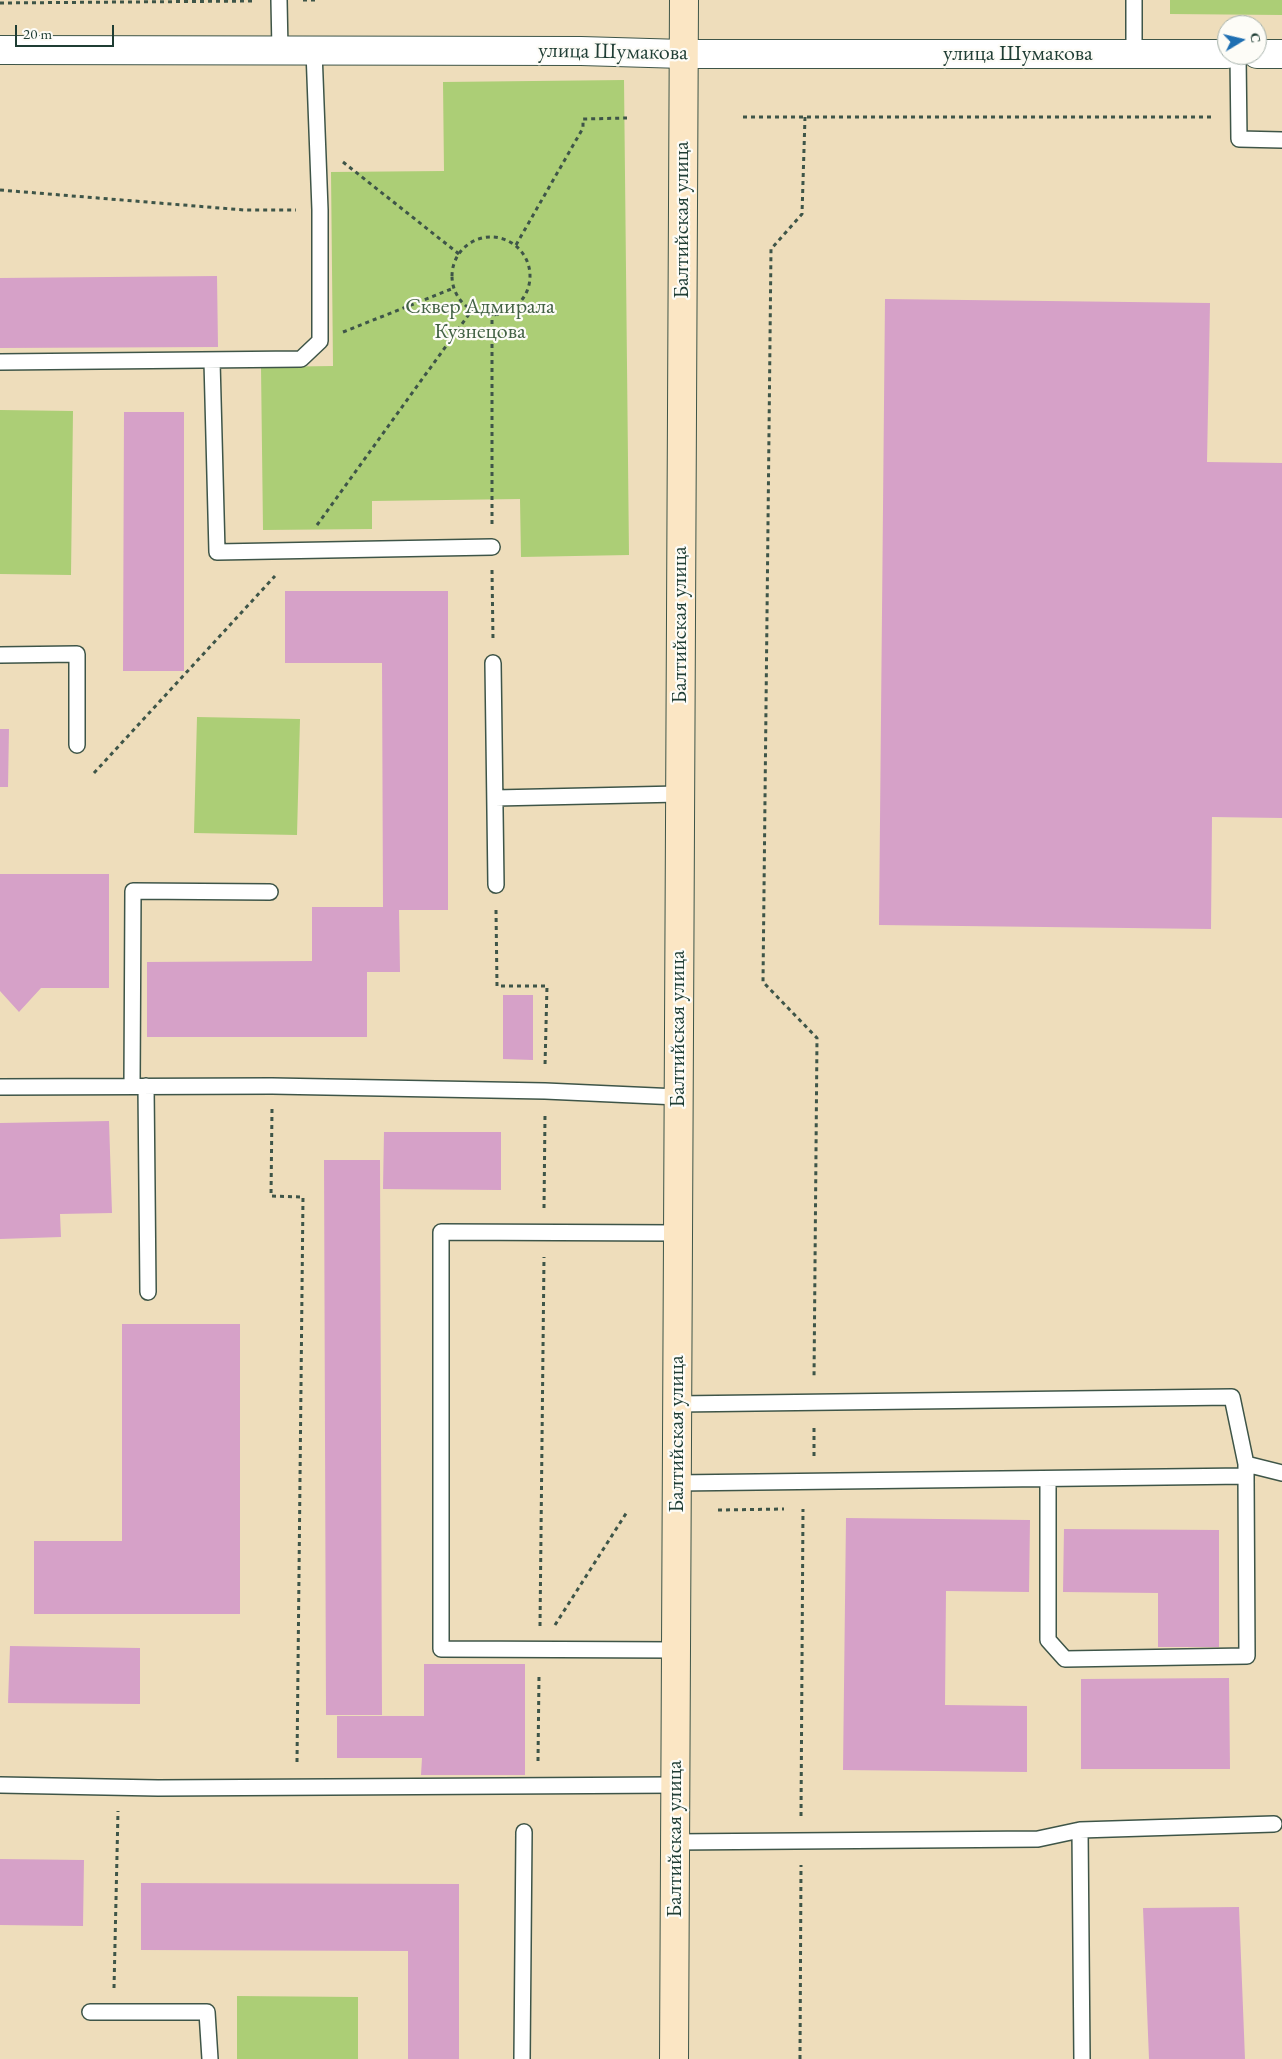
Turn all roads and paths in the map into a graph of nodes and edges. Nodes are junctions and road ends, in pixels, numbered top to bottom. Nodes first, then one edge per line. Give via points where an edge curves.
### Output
1 (279, 0) edge
2 (318, 0) edge
3 (684, 0) edge
4 (1134, 0) edge
5 (0, 3) edge
6 (0, 50) edge
7 (280, 50) junction
8 (314, 51) junction
9 (683, 54) junction
10 (1134, 54) junction
11 (1217, 54) edge
12 (1267, 54) edge
13 (1282, 54) edge
14 (1238, 65) edge
15 (743, 117) dead end
16 (805, 117) junction
17 (1239, 117) junction
18 (627, 118) dead end
19 (1282, 140) edge
20 (317, 142) junction
21 (0, 190) edge
22 (320, 210) junction
23 (516, 246) junction
24 (459, 254) junction
25 (454, 288) junction
26 (472, 310) junction
27 (492, 314) junction
28 (320, 341) junction
29 (212, 361) junction
30 (0, 362) edge
31 (492, 547) junction
32 (300, 549) junction
33 (0, 655) edge
34 (493, 663) joint
35 (77, 745) dead end
36 (94, 773) dead end
37 (680, 794) junction
38 (495, 798) junction
39 (496, 885) joint
40 (270, 892) dead end
41 (139, 1086) junction
42 (272, 1086) junction
43 (0, 1087) edge
44 (545, 1091) junction
45 (678, 1098) junction
46 (544, 1232) junction
47 (678, 1233) junction
48 (148, 1292) dead end
49 (814, 1402) junction
50 (677, 1404) junction
51 (1246, 1470) junction
52 (1282, 1473) edge
53 (1048, 1479) junction
54 (814, 1481) junction
55 (676, 1483) junction
56 (786, 1509) dead end
57 (795, 1509) dead end
58 (803, 1509) junction
59 (718, 1510) dead end
60 (627, 1512) dead end
61 (539, 1650) junction
62 (676, 1650) junction
63 (0, 1785) edge
64 (527, 1785) junction
65 (675, 1785) junction
66 (297, 1786) junction
67 (119, 1788) junction
68 (1274, 1824) dead end
69 (1080, 1830) junction
70 (524, 1832) dead end
71 (801, 1841) junction
72 (675, 1842) junction
73 (114, 2011) junction
74 (90, 2012) dead end
75 (210, 2059) edge
76 (522, 2059) edge
77 (674, 2059) edge
78 (800, 2059) edge
79 (1082, 2059) edge

1 - 2 path
1 - 5 path
1 - 7 lane
3 - 9 main road, Балтийская улица
4 - 10 lane
6 - 7 street, улица Шумакова
7 - 8 street, улица Шумакова
8 - 9 street, улица Шумакова
8 - 20 lane
9 - 10 street, улица Шумакова
9 - 37 main road, Балтийская улица
10 - 11 street, улица Шумакова
12 - 13 street
14 - 17 lane
15 - 16 path
16 - 17 path
16 - 49 path via 802,214 770,250 763,982 817,1038
17 - 19 lane via 1240,139
18 - 23 path via 582,119 583,128
20 - 22 lane
20 - 24 path
21 - 22 path via 244,210
22 - 28 lane
23 - 24 path via 492,236 479,239
23 - 27 path via 529,267 530,280 526,292 509,311
24 - 25 path via 452,278
25 - 26 path via 462,302
25 - 28 path
26 - 27 path
26 - 32 path
27 - 31 path
28 - 29 lane via 301,359
29 - 30 lane
29 - 32 lane via 217,552
31 - 32 lane
31 - 34 path
32 - 36 path
33 - 35 lane via 77,654
34 - 38 lane
37 - 38 lane
37 - 45 main road, Балтийская улица
38 - 39 lane
39 - 44 path via 497,986 547,986
40 - 41 lane via 132,891
41 - 42 lane
41 - 43 lane
41 - 48 lane
42 - 44 lane
42 - 66 path via 271,1196 302,1197
44 - 45 lane
44 - 46 path
45 - 47 main road, Балтийская улица
46 - 47 lane
46 - 61 path
46 - 61 lane via 442,1232 441,1649
47 - 50 main road, Балтийская улица
49 - 50 lane
49 - 51 lane via 1232,1397
49 - 54 path
50 - 55 main road, Балтийская улица
51 - 52 lane
51 - 53 lane
51 - 53 lane via 1246,1656 1065,1659 1048,1640
53 - 54 lane
54 - 55 lane
54 - 58 path
55 - 62 main road, Балтийская улица
56 - 59 path
57 - 58 path
58 - 71 path
60 - 61 path
61 - 62 lane
61 - 64 path via 538,1775
62 - 65 main road, Балтийская улица
63 - 67 lane
64 - 65 lane
64 - 66 lane
65 - 72 main road, Балтийская улица
66 - 67 lane
67 - 73 path
68 - 69 lane
69 - 71 lane via 1038,1839
69 - 79 lane
70 - 76 lane
71 - 72 lane
71 - 78 path
72 - 77 main road, Балтийская улица
73 - 74 lane
73 - 75 lane via 207,2012

